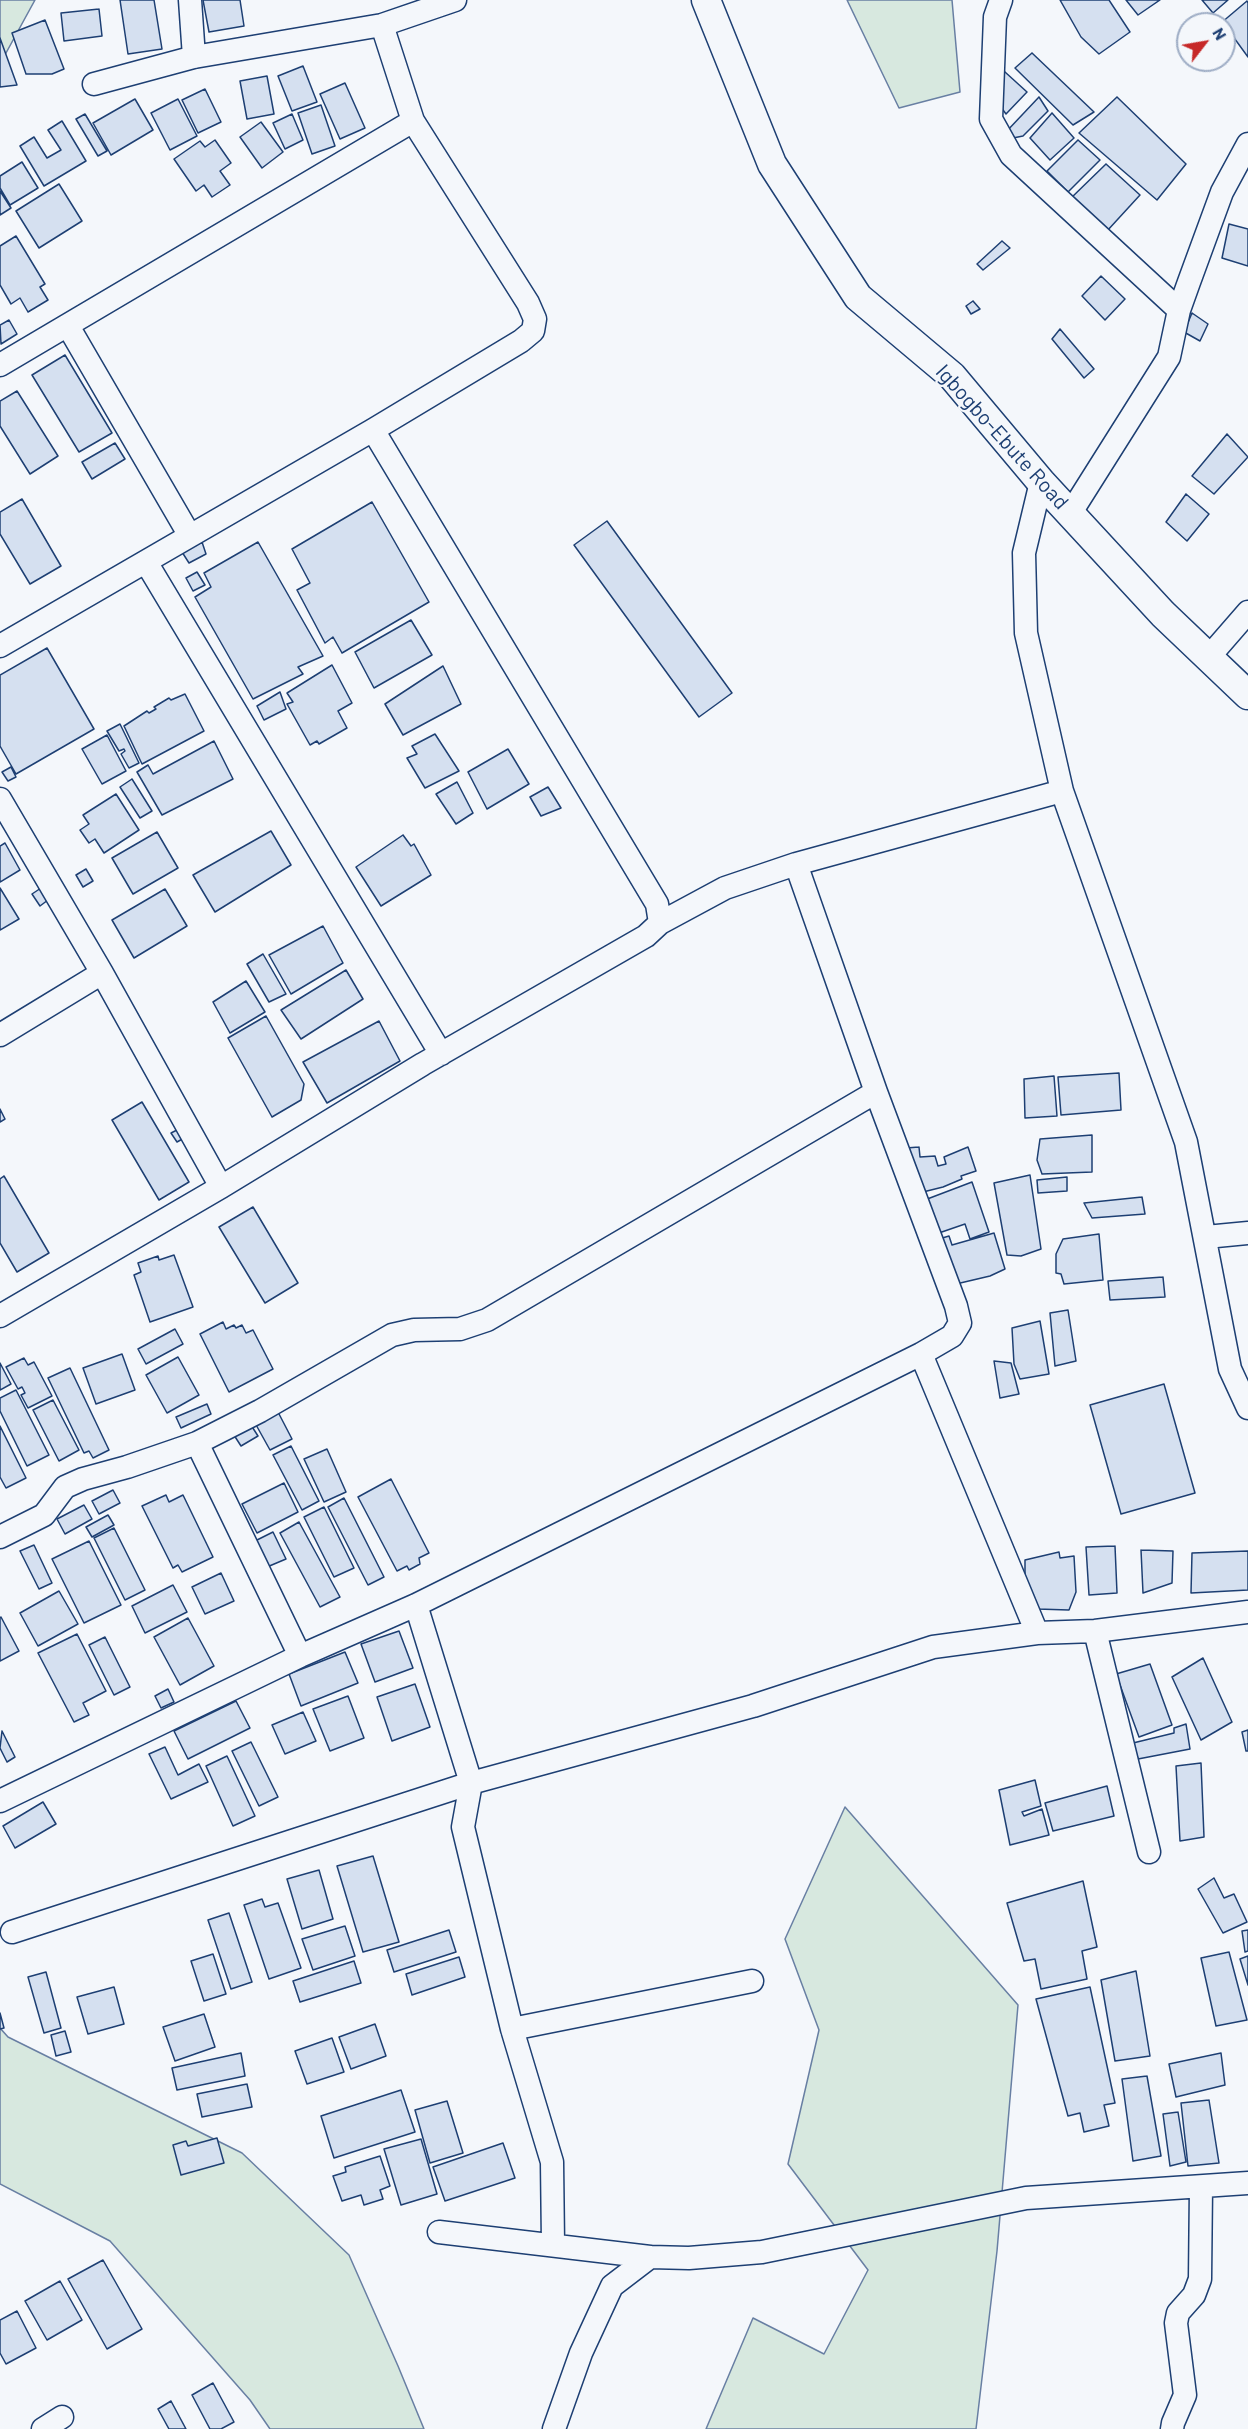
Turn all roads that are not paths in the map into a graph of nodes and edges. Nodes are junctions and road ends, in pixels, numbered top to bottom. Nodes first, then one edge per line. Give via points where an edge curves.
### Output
1 (190, 0) edge
2 (455, 0) edge
3 (706, 0) edge
4 (1001, 0) edge
5 (382, 25) junction
6 (194, 57) junction
7 (94, 84) dead end
8 (413, 121) junction
9 (1248, 144) edge
10 (1179, 310) junction
11 (68, 326) junction
12 (0, 365) edge
13 (373, 430) junction
14 (1041, 482) junction
15 (1071, 514) junction
16 (190, 536) junction
17 (146, 562) junction
18 (1248, 612) edge
19 (0, 646) edge
20 (1208, 658) junction
21 (1248, 695) edge
22 (1062, 791) junction
23 (0, 799) edge
24 (796, 864) junction
25 (660, 923) junction
26 (102, 974) junction
27 (0, 1035) edge
28 (441, 1054) junction
29 (876, 1092) junction
30 (221, 1187) junction
31 (1248, 1233) edge
32 (1206, 1237) junction
33 (0, 1316) edge
34 (921, 1354) junction
35 (1248, 1407) edge
36 (197, 1443) junction
37 (0, 1538) edge
38 (416, 1605) junction
39 (1248, 1612) edge
40 (1095, 1631) junction
41 (1037, 1634) junction
42 (300, 1656) junction
43 (471, 1783) junction
44 (0, 1800) edge
45 (1149, 1852) dead end
46 (12, 1932) dead end
47 (752, 1981) dead end
48 (512, 2029) junction
49 (1248, 2183) edge
50 (1201, 2187) junction
51 (439, 2232) dead end
52 (553, 2244) junction
53 (650, 2257) junction
54 (62, 2417) dead end
55 (44, 2429) edge
56 (554, 2429) edge
57 (1172, 2429) edge

1 - 6 street
2 - 5 street
3 - 14 main road, Igbogbo-Ebute Road via 772,164 858,297 952,376
4 - 10 street via 995,17 991,119 1011,155
5 - 6 street
5 - 8 street
6 - 7 street
8 - 11 street
8 - 13 street via 535,319 533,331 521,341
9 - 10 street via 1222,192
10 - 15 street via 1169,357
11 - 12 street
11 - 16 street
13 - 16 street
13 - 25 street via 657,904
14 - 15 main road, Igbogbo-Ebute Road
14 - 22 street via 1024,553 1026,633
15 - 20 main road, Igbogbo-Ebute Road
16 - 17 street
17 - 19 street
17 - 28 street
18 - 20 street
20 - 21 main road, Igbogbo-Ebute Road
22 - 24 street
22 - 32 street via 1186,1142
23 - 26 street
24 - 25 street via 725,888
24 - 29 street
25 - 28 street via 646,936
26 - 27 street
26 - 30 street
28 - 30 street
29 - 34 street via 960,1323 952,1336
29 - 36 street via 487,1320 460,1329 414,1330 392,1335
30 - 33 street
31 - 32 street
32 - 35 street via 1230,1369
34 - 38 street
34 - 41 street
36 - 37 street via 65,1487 44,1515
36 - 42 street
38 - 42 street
38 - 43 street
39 - 40 street
40 - 41 street
40 - 45 street
41 - 43 street via 933,1647 753,1706
42 - 44 street
43 - 46 street
43 - 48 street via 463,1827
47 - 48 street
48 - 52 street via 552,2162
49 - 50 street
50 - 53 street via 1026,2198 762,2252
50 - 57 street via 1200,2279 1176,2323 1185,2395
51 - 52 street
52 - 53 street
53 - 56 street via 612,2286 581,2353
54 - 55 street

